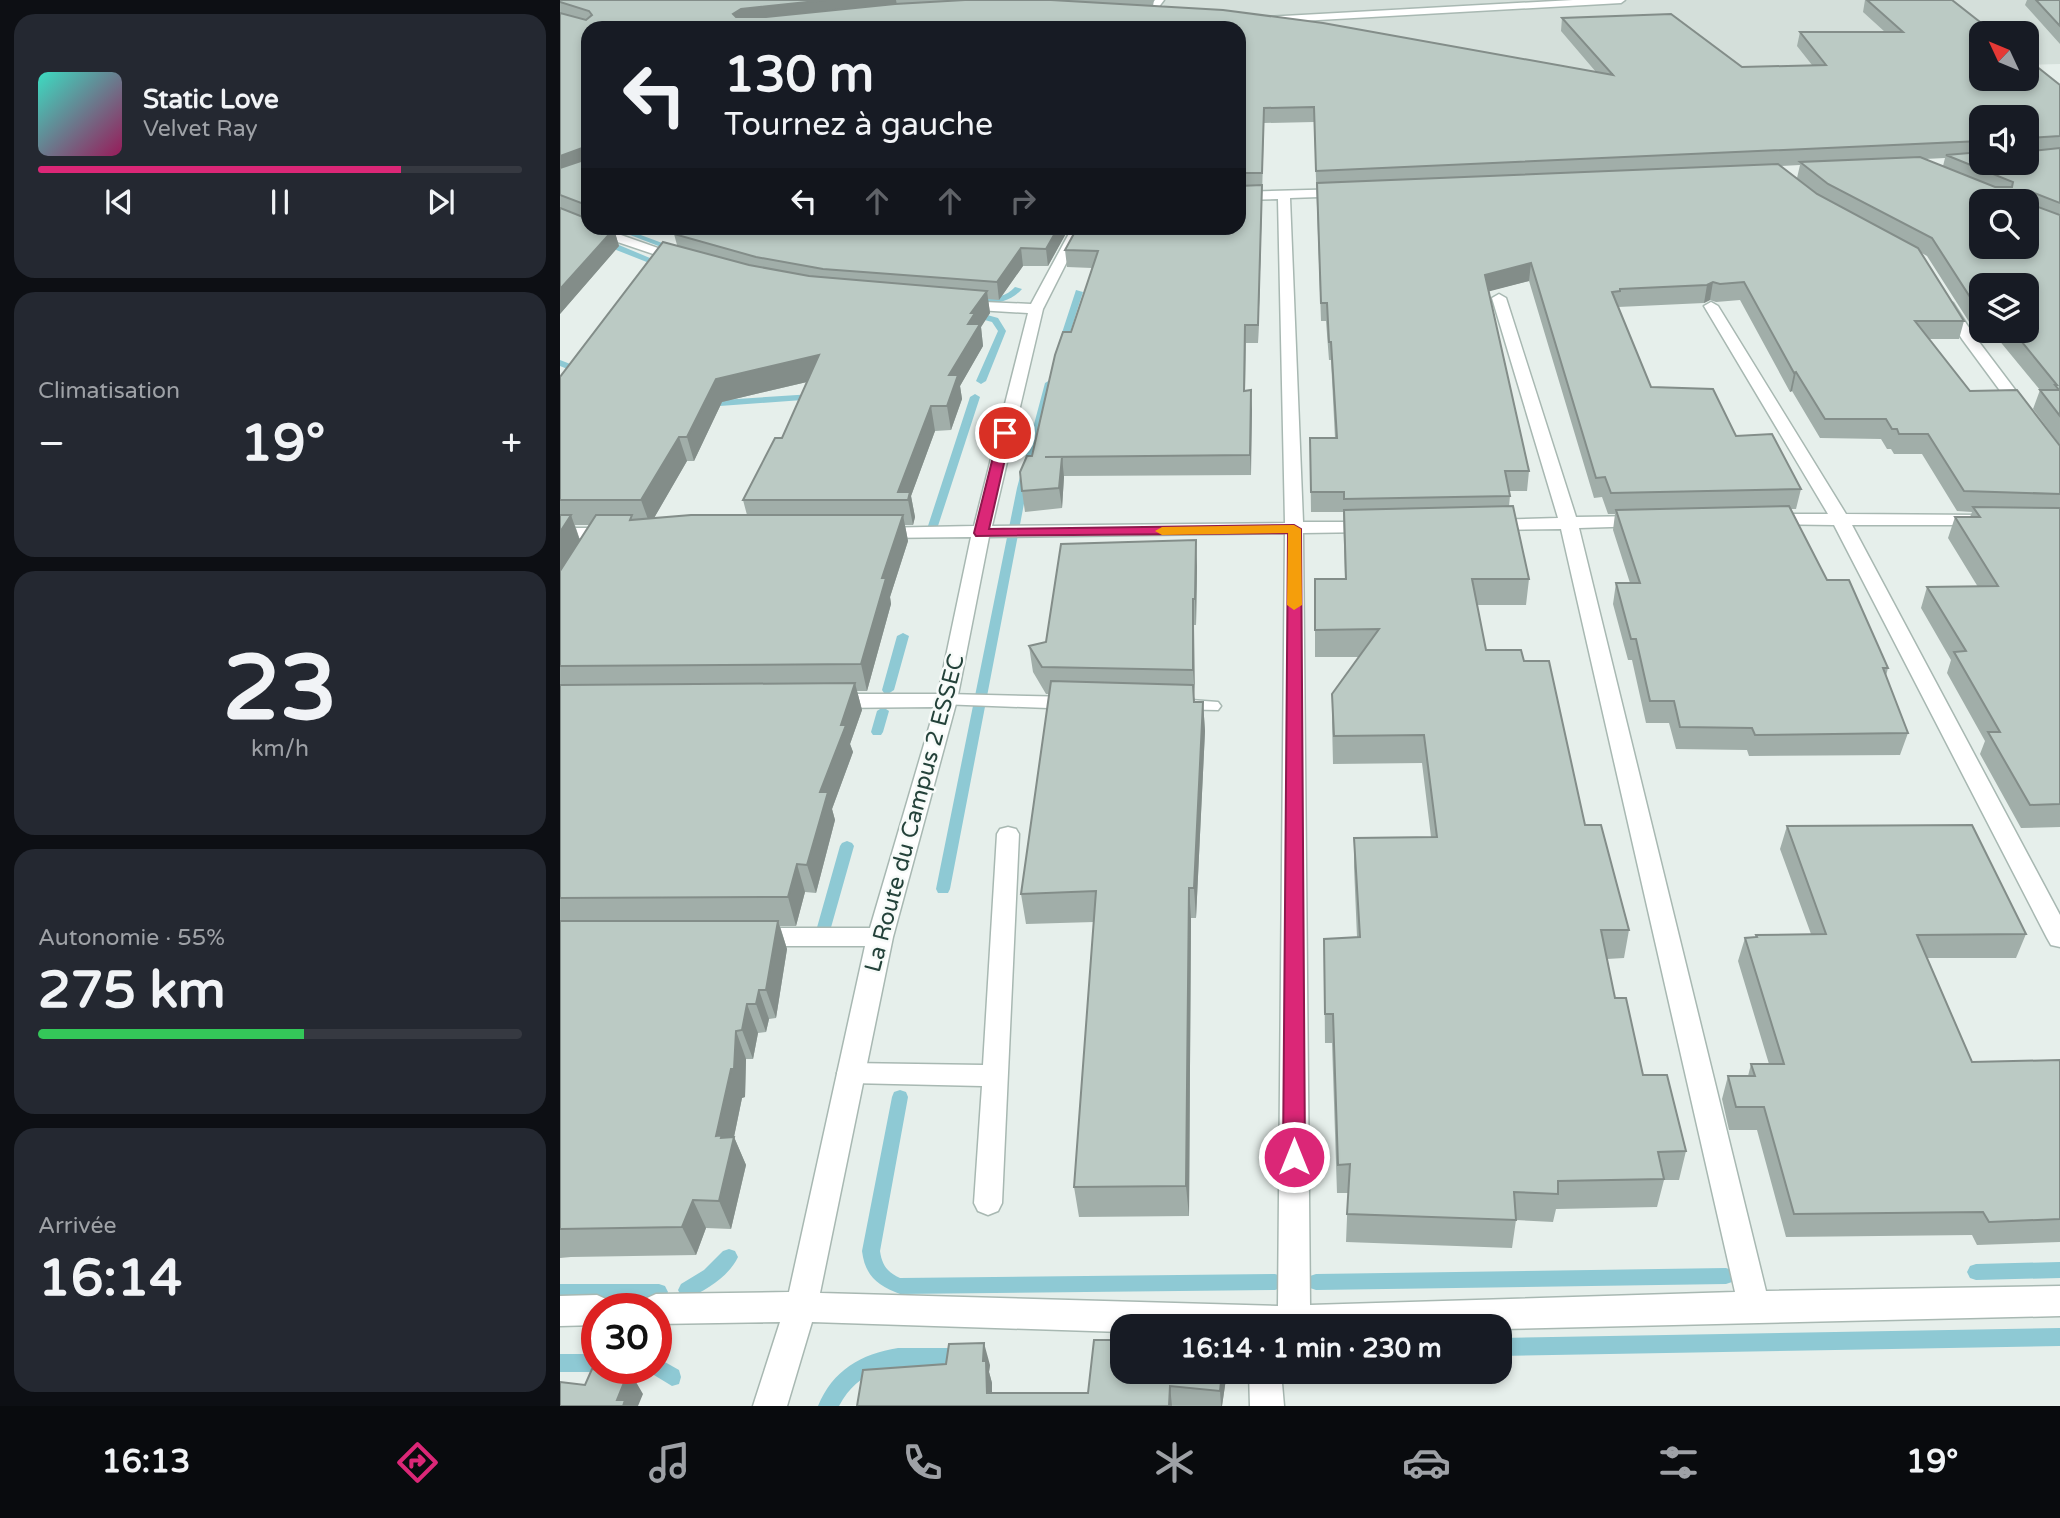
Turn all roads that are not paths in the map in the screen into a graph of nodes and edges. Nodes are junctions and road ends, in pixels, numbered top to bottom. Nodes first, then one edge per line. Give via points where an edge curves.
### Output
1 (1160, 0) edge
2 (1621, 0) edge
3 (1136, 11) edge
4 (1149, 12) junction
5 (1161, 12) edge
6 (1258, 19) edge
7 (1143, 21) edge
8 (1353, 193) edge
9 (1284, 195) junction
10 (1246, 196) edge
11 (612, 235) edge
12 (1074, 235) edge
13 (694, 263) edge
14 (1940, 292) edge
15 (1499, 298) edge
16 (947, 304) edge
17 (1711, 306) edge
18 (1036, 309) junction
19 (2060, 460) edge
20 (1839, 517) junction
21 (1744, 519) edge
22 (2005, 520) edge
23 (1663, 521) edge
24 (1569, 523) junction
25 (1473, 525) edge
26 (1390, 527) edge
27 (1294, 529) junction
28 (560, 533) edge
29 (597, 533) junction
30 (624, 533) edge
31 (857, 533) edge
32 (981, 533) junction
33 (584, 553) edge
34 (947, 700) junction
35 (809, 701) edge
36 (1100, 703) edge
37 (1156, 705) edge
38 (1211, 706) dead end
39 (1008, 834) dead end
40 (880, 937) junction
41 (727, 938) edge
42 (2060, 938) edge
43 (850, 1073) junction
44 (994, 1076) junction
45 (988, 1203) dead end
46 (2060, 1301) edge
47 (1754, 1306) junction
48 (801, 1307) junction
49 (672, 1309) edge
50 (581, 1310) edge
51 (560, 1311) edge
52 (1294, 1314) edge
53 (1491, 1314) edge
54 (1110, 1318) edge
55 (1266, 1384) edge
56 (770, 1406) edge
57 (1267, 1406) edge

1 - 4 street
2 - 6 street
3 - 4 street
4 - 5 street
4 - 7 street
8 - 9 street
9 - 10 street
9 - 27 street
11 - 13 street
12 - 18 street, La Route du Campus 2 ESSEC
14 - 19 street via 1967,336
15 - 24 street
16 - 18 street
17 - 20 street
18 - 32 street, La Route du Campus 2 ESSEC
20 - 21 street
20 - 22 street
20 - 42 street
23 - 24 street
24 - 25 street
24 - 47 street
26 - 27 street
27 - 32 street
27 - 52 street
28 - 29 street
29 - 30 street
29 - 33 street
31 - 32 street
32 - 34 street, La Route du Campus 2 ESSEC
34 - 35 street
34 - 36 lane
34 - 40 street, La Route du Campus 2 ESSEC
37 - 38 lane
39 - 44 lane
40 - 41 street
40 - 43 street, La Route du Campus 2 ESSEC
43 - 44 lane
43 - 48 street, La Route du Campus 2 ESSEC
44 - 45 lane
46 - 47 street
47 - 53 street
48 - 49 street
48 - 54 street
48 - 56 street, La Route du Campus 2 ESSEC
50 - 51 street
55 - 57 street

